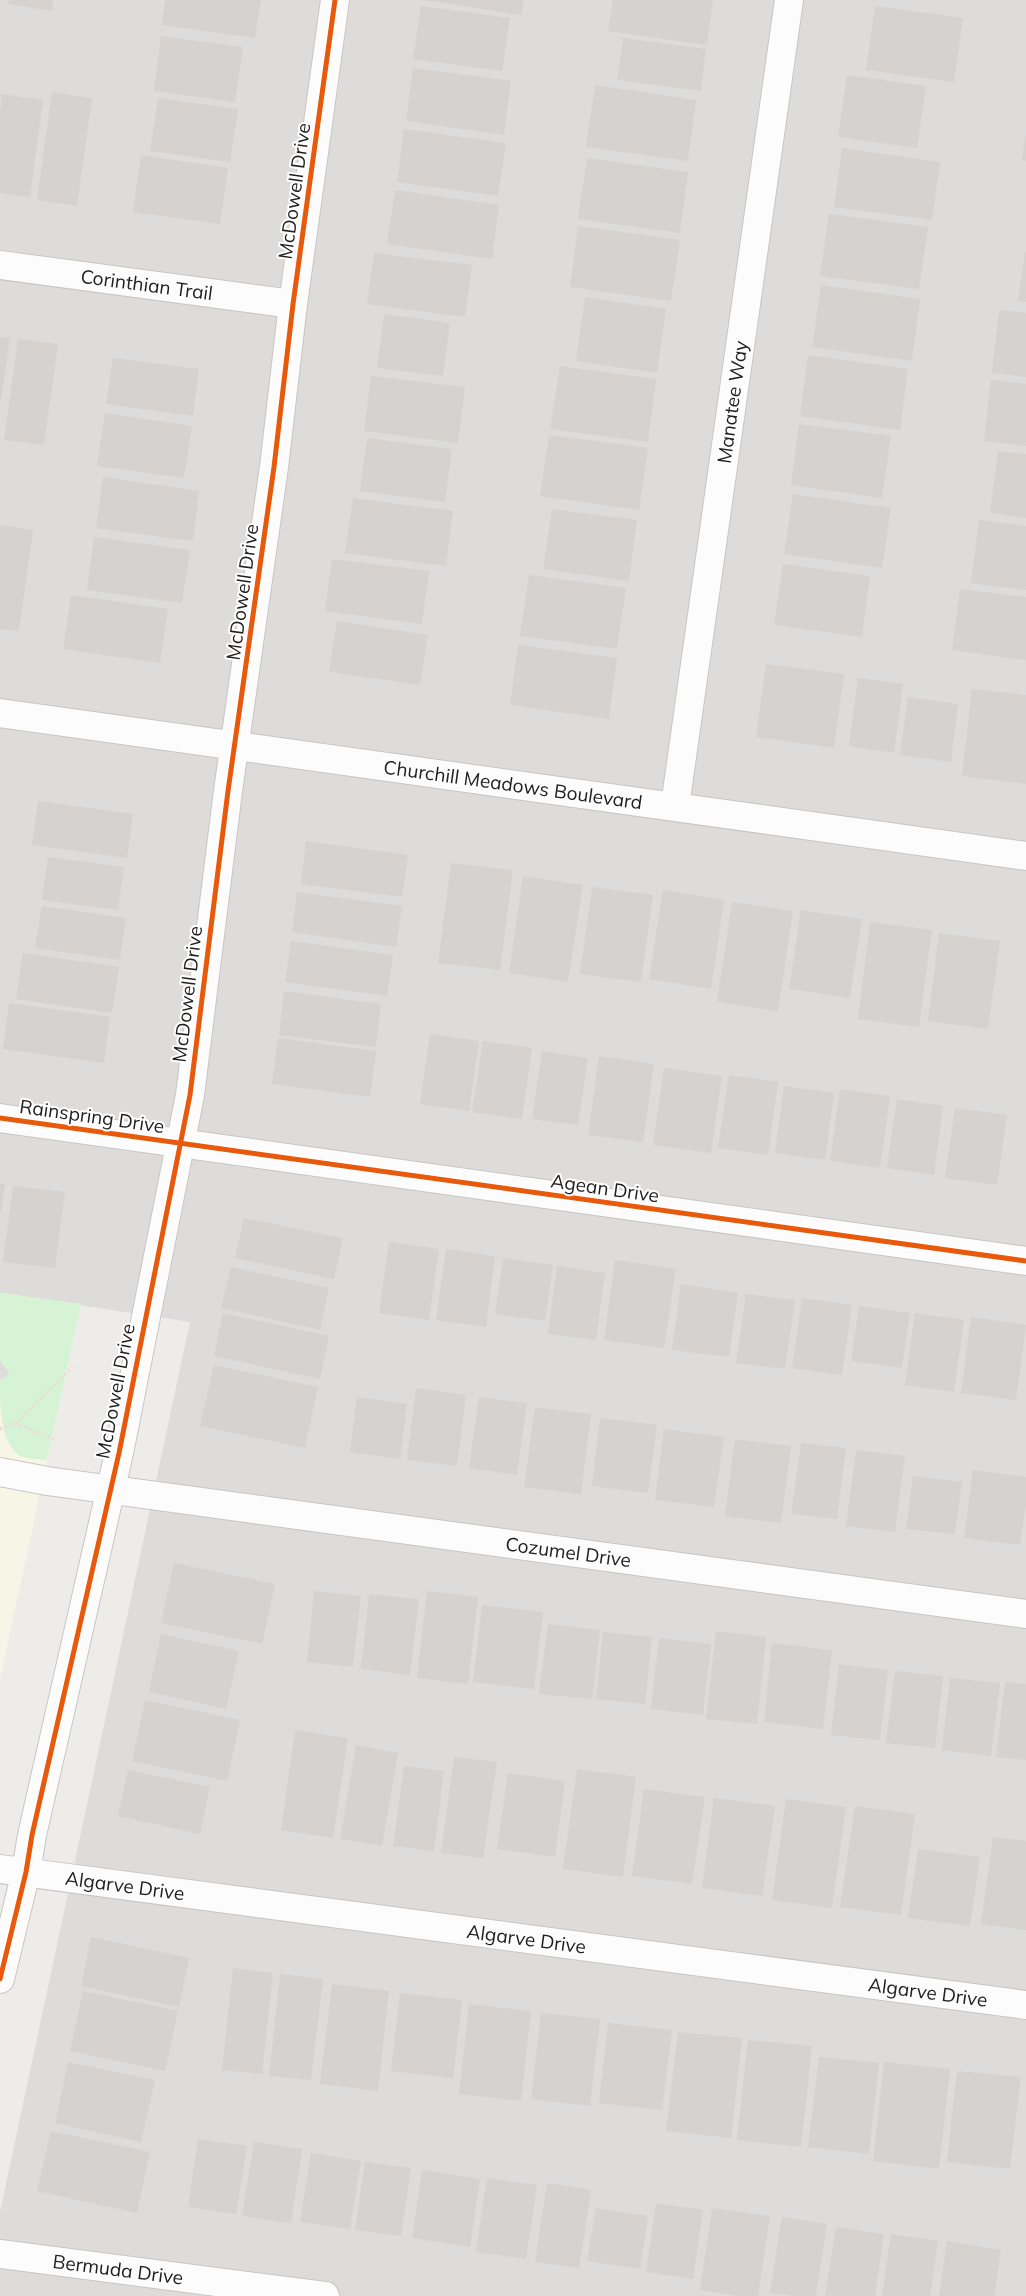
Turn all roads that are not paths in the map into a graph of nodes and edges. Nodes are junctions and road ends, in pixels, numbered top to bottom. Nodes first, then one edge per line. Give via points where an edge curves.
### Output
1 (335, 0) edge
2 (789, 0) edge
3 (0, 265) edge
4 (293, 304) junction
5 (0, 713) edge
6 (235, 746) junction
7 (675, 806) junction
8 (1026, 856) edge
9 (0, 1118) edge
10 (180, 1144) junction
11 (1026, 1261) edge
12 (0, 1472) edge
13 (111, 1490) junction
14 (1026, 1614) edge
15 (0, 1869) edge
16 (26, 1872) junction
17 (0, 1979) edge
18 (1026, 2005) edge
19 (0, 2254) edge
20 (325, 2296) edge

1 - 4 street, McDowell Drive
2 - 7 street, Manatee Way
3 - 4 street, Corinthian Trail
4 - 6 street, McDowell Drive
5 - 6 street, Churchill Meadows Boulevard
6 - 7 street, Churchill Meadows Boulevard
6 - 10 street, McDowell Drive via 190,1095
7 - 8 street, Churchill Meadows Boulevard
9 - 10 street, Rainspring Drive
10 - 11 street, Agean Drive
10 - 13 street, McDowell Drive
12 - 13 street, Cozumel Drive
13 - 14 street, Cozumel Drive
13 - 16 street, McDowell Drive
15 - 16 street, Algarve Drive
16 - 17 street, McDowell Drive
16 - 18 street, Algarve Drive
19 - 20 street, Bermuda Drive

